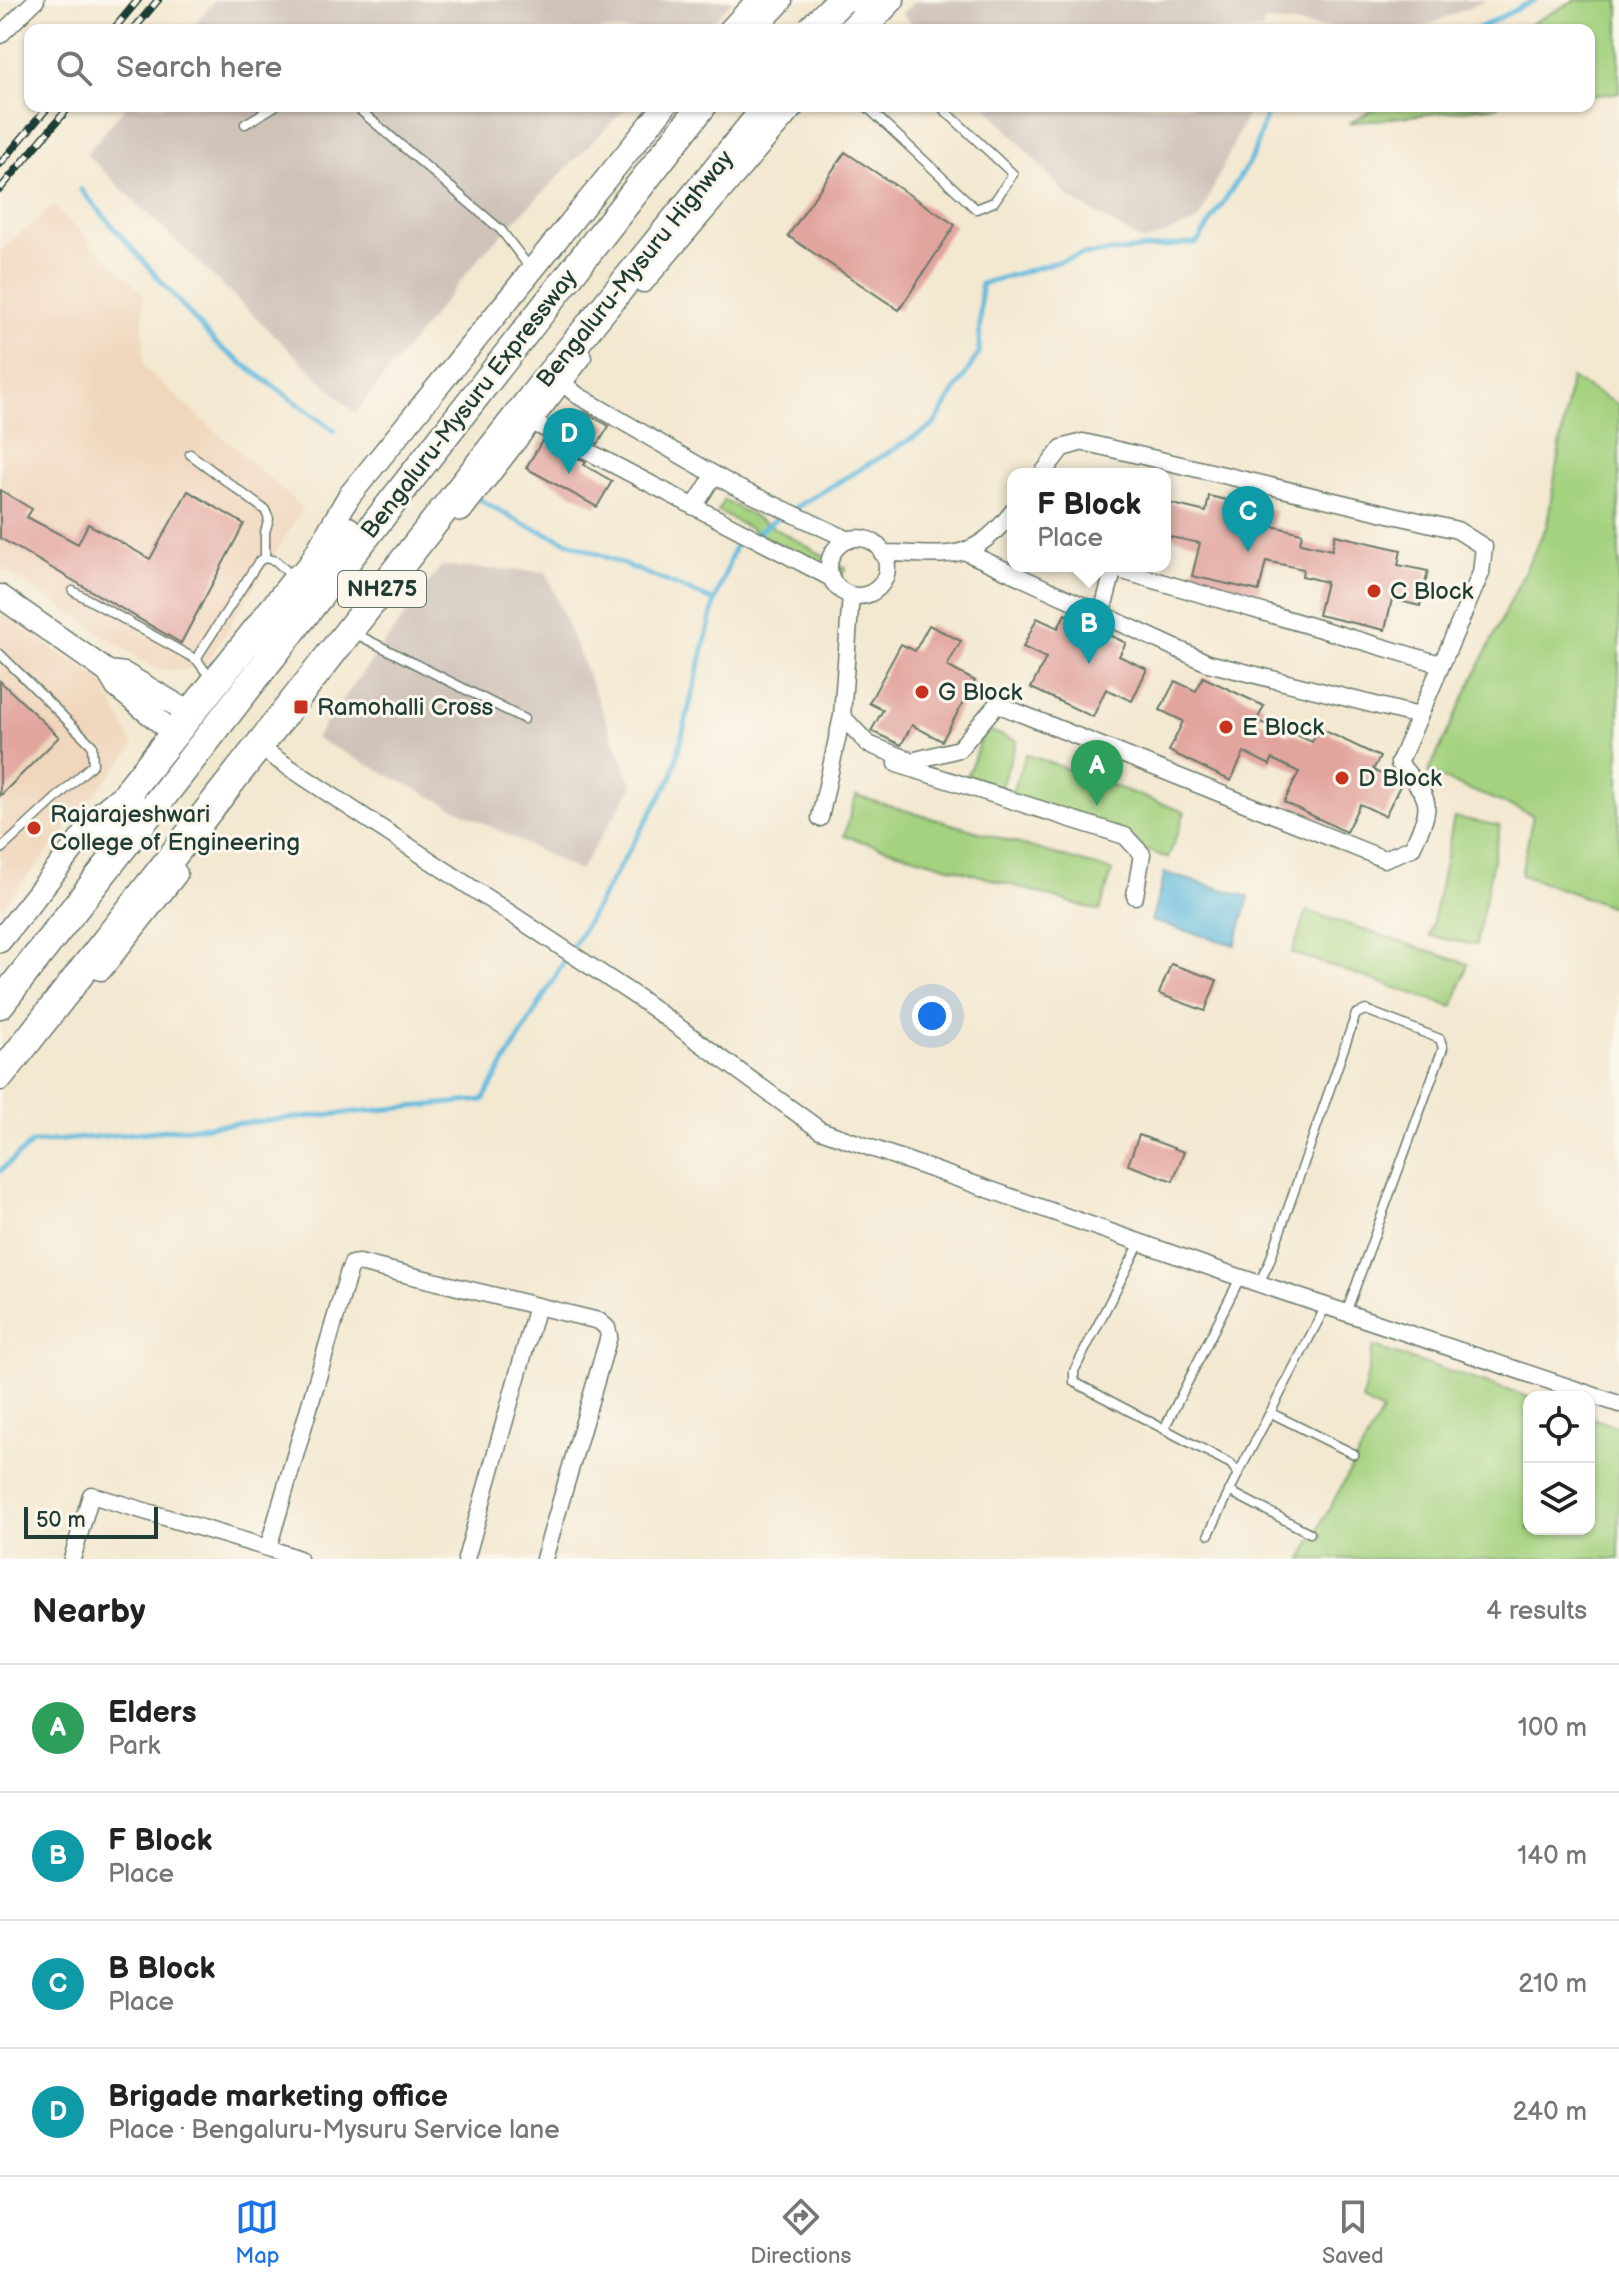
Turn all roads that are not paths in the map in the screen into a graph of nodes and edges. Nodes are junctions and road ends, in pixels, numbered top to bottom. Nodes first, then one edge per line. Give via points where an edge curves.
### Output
1 (36, 0) edge
2 (758, 0) edge
3 (778, 0) edge
4 (794, 0) edge
5 (893, 0) edge
6 (850, 12) edge
7 (736, 24) edge
8 (755, 24) edge
9 (772, 24) edge
10 (824, 24) edge
11 (0, 35) edge
12 (265, 112) edge
13 (362, 112) edge
14 (661, 112) edge
15 (677, 112) edge
16 (697, 112) edge
17 (740, 112) edge
18 (763, 112) edge
19 (788, 112) edge
20 (872, 112) edge
21 (946, 112) edge
22 (245, 124) dead end
23 (590, 208) junction
24 (530, 269) junction
25 (562, 382) junction
26 (532, 422) junction
27 (190, 454) dead end
28 (1047, 468) edge
29 (714, 475) junction
30 (694, 507) junction
31 (1007, 519) edge
32 (996, 533) junction
33 (1007, 536) edge
34 (849, 540) junction
35 (882, 553) junction
36 (968, 553) junction
37 (265, 558) junction
38 (1007, 570) edge
39 (1011, 572) edge
40 (1109, 572) edge
41 (1127, 572) edge
42 (302, 577) junction
43 (831, 578) junction
44 (73, 591) dead end
45 (851, 595) junction
46 (0, 596) edge
47 (1102, 612) junction
48 (360, 636) junction
49 (0, 654) edge
50 (1440, 664) junction
51 (206, 671) junction
52 (842, 716) junction
53 (1419, 716) junction
54 (524, 719) dead end
55 (182, 723) junction
56 (868, 744) junction
57 (269, 754) junction
58 (131, 788) junction
59 (820, 818) dead end
60 (0, 850) edge
61 (1135, 896) dead end
62 (0, 941) edge
63 (0, 973) edge
64 (0, 1004) edge
65 (0, 1058) edge
66 (0, 1076) edge
67 (0, 1095) edge
68 (1140, 1242) junction
69 (1240, 1277) junction
70 (1258, 1283) junction
71 (537, 1306) junction
72 (1326, 1306) junction
73 (1346, 1313) junction
74 (1619, 1404) edge
75 (1271, 1413) junction
76 (1164, 1429) junction
77 (1354, 1454) dead end
78 (1238, 1474) junction
79 (1229, 1491) junction
80 (1310, 1533) dead end
81 (1209, 1534) dead end
82 (268, 1548) junction
83 (72, 1559) edge
84 (299, 1559) edge
85 (466, 1559) edge
86 (544, 1559) edge

1 - 11 street
2 - 7 street
3 - 8 highway
4 - 9 highway
5 - 6 street
6 - 10 highway, bridge
12 - 22 lane
13 - 24 lane via 501,230
14 - 23 street, Bengaluru-Mysuru Expressway / NH275
15 - 23 highway, Bengaluru-Mysuru Expressway / NH275
16 - 64 highway, Bengaluru-Mysuru Expressway / NH275
17 - 65 highway, NH275
18 - 66 highway, Bengaluru-Mysuru Highway / NH275 via 552,372
19 - 25 street, NH275
20 - 21 lane via 976,209 994,202 1013,174
23 - 24 street, Bengaluru-Mysuru Expressway / NH275
23 - 42 highway, Bengaluru-Mysuru Expressway / NH275 via 335,548
24 - 42 street, Bengaluru-Mysuru Expressway / NH275 via 349,496
25 - 26 street, NH275
25 - 29 street
26 - 30 street
26 - 48 street, NH275
27 - 37 lane via 265,510
28 - 50 street via 1062,448 1083,442 1457,530 1484,547 1481,573
29 - 30 street
29 - 34 street
30 - 43 street
31 - 32 street
32 - 33 street
32 - 36 street
34 - 35 street via 868,540
34 - 43 street via 834,551
35 - 36 street
35 - 45 street via 886,571 877,588
36 - 38 street
37 - 42 lane
37 - 51 lane via 254,568
39 - 47 street
40 - 47 street
41 - 50 street
42 - 51 highway, Bengaluru-Mysuru Expressway / NH275
43 - 45 street
44 - 51 lane
45 - 52 street
46 - 55 street via 108,672 117,687
47 - 53 street via 1208,663
48 - 54 lane
48 - 57 street, NH275
49 - 60 lane via 92,745 95,754 93,764
50 - 53 street
51 - 55 highway, Bengaluru-Mysuru Expressway / NH275
52 - 56 street
52 - 59 street
53 - 56 street via 1399,763 1425,794 1428,815 1412,848 1384,859 997,704 959,749 912,761
55 - 58 highway, Bengaluru-Mysuru Expressway / NH275
56 - 61 street via 868,755 1125,836 1142,854
57 - 67 street, NH275
57 - 68 street via 626,989 820,1130
58 - 62 street, Bengaluru-Mysuru Expressway / NH275 via 103,811
58 - 63 highway, Bengaluru-Mysuru Expressway / NH275 via 126,815
68 - 69 street
68 - 76 lane via 1074,1371 1074,1382
69 - 70 street
69 - 76 lane
70 - 72 street
70 - 73 lane via 1356,1014 1366,1010 1440,1039 1443,1048
71 - 82 street via 352,1264
71 - 85 street
71 - 86 street via 599,1321 609,1336
72 - 73 street
72 - 75 lane
73 - 74 street
75 - 77 lane
75 - 78 lane
76 - 78 lane via 1231,1464
78 - 79 lane
79 - 80 lane
79 - 81 lane
82 - 83 street via 91,1495
82 - 84 street

